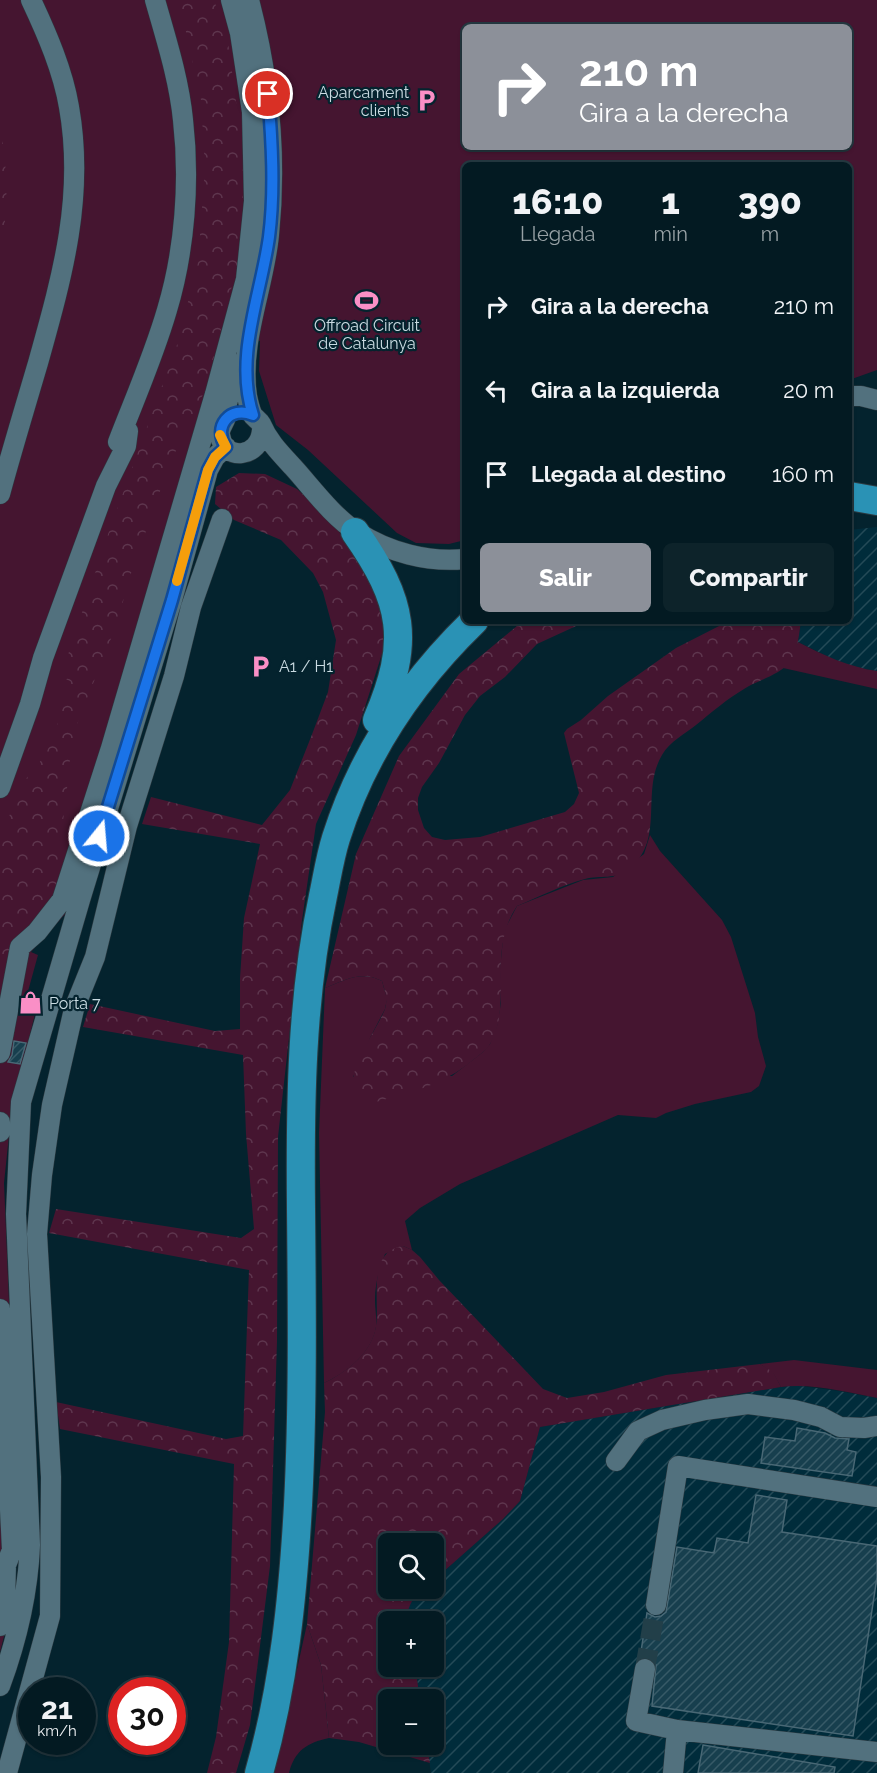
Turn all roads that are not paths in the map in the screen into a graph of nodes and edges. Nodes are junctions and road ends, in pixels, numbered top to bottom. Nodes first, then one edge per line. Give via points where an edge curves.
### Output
1 (32, 0) edge
2 (155, 0) edge
3 (231, 0) edge
4 (249, 0) edge
5 (248, 344) junction
6 (852, 396) edge
7 (877, 400) edge
8 (129, 413) junction
9 (226, 418) junction
10 (257, 422) junction
11 (118, 442) dead end
12 (226, 447) junction
13 (255, 449) junction
14 (295, 469) junction
15 (0, 494) edge
16 (852, 497) edge
17 (877, 503) edge
18 (852, 506) edge
19 (222, 519) dead end
20 (356, 532) junction
21 (462, 559) edge
22 (172, 600) junction
23 (190, 607) junction
24 (471, 624) edge
25 (13, 753) junction
26 (0, 771) edge
27 (0, 788) edge
28 (352, 795) junction
29 (0, 1053) edge
30 (0, 1122) edge
31 (0, 1132) edge
32 (0, 1309) edge
33 (877, 1426) edge
34 (616, 1461) dead end
35 (877, 1497) edge
36 (3, 1562) edge
37 (29, 1569) junction
38 (656, 1605) tunnel mouth
39 (0, 1626) edge
40 (645, 1669) tunnel mouth
41 (0, 1686) edge
42 (677, 1730) junction
43 (876, 1747) edge
44 (7, 1773) edge
45 (259, 1773) edge
46 (674, 1773) edge

1 - 15 street via 69,105 74,198 51,315
2 - 8 street via 172,59 183,120 181,234 168,308
3 - 29 street via 252,112 254,201 246,279 111,748 62,900 20,947
4 - 5 street via 266,75 271,163 269,235
5 - 9 street via 226,406
5 - 10 street via 247,398
6 - 7 street
8 - 11 street
8 - 25 street via 126,446 106,486
9 - 10 street via 236,412 247,412
9 - 12 street via 220,436
10 - 13 street via 259,444
10 - 14 street
12 - 13 street via 237,453
12 - 22 street via 208,470
13 - 14 street via 266,451
14 - 20 street
16 - 17 highway
17 - 18 highway
19 - 23 street
20 - 21 street via 398,552 430,559
20 - 28 highway via 373,557 390,595 399,641 390,689
22 - 23 street
22 - 37 street via 21,1102 15,1214
23 - 44 street via 174,676 127,826 95,957 74,1009 52,1105 37,1234 51,1477 50,1616
24 - 28 highway via 401,704
25 - 26 street
25 - 27 street
28 - 45 highway via 328,869 308,990 301,1113 302,1424 292,1595 280,1683
30 - 31 street
32 - 36 street via 12,1550
33 - 34 street via 840,1427 794,1410 748,1404 662,1420 638,1431
35 - 38 street via 678,1466
36 - 37 street
36 - 39 street via 5,1600
37 - 41 street via 19,1625
40 - 42 street via 636,1721
42 - 43 street
42 - 46 street

